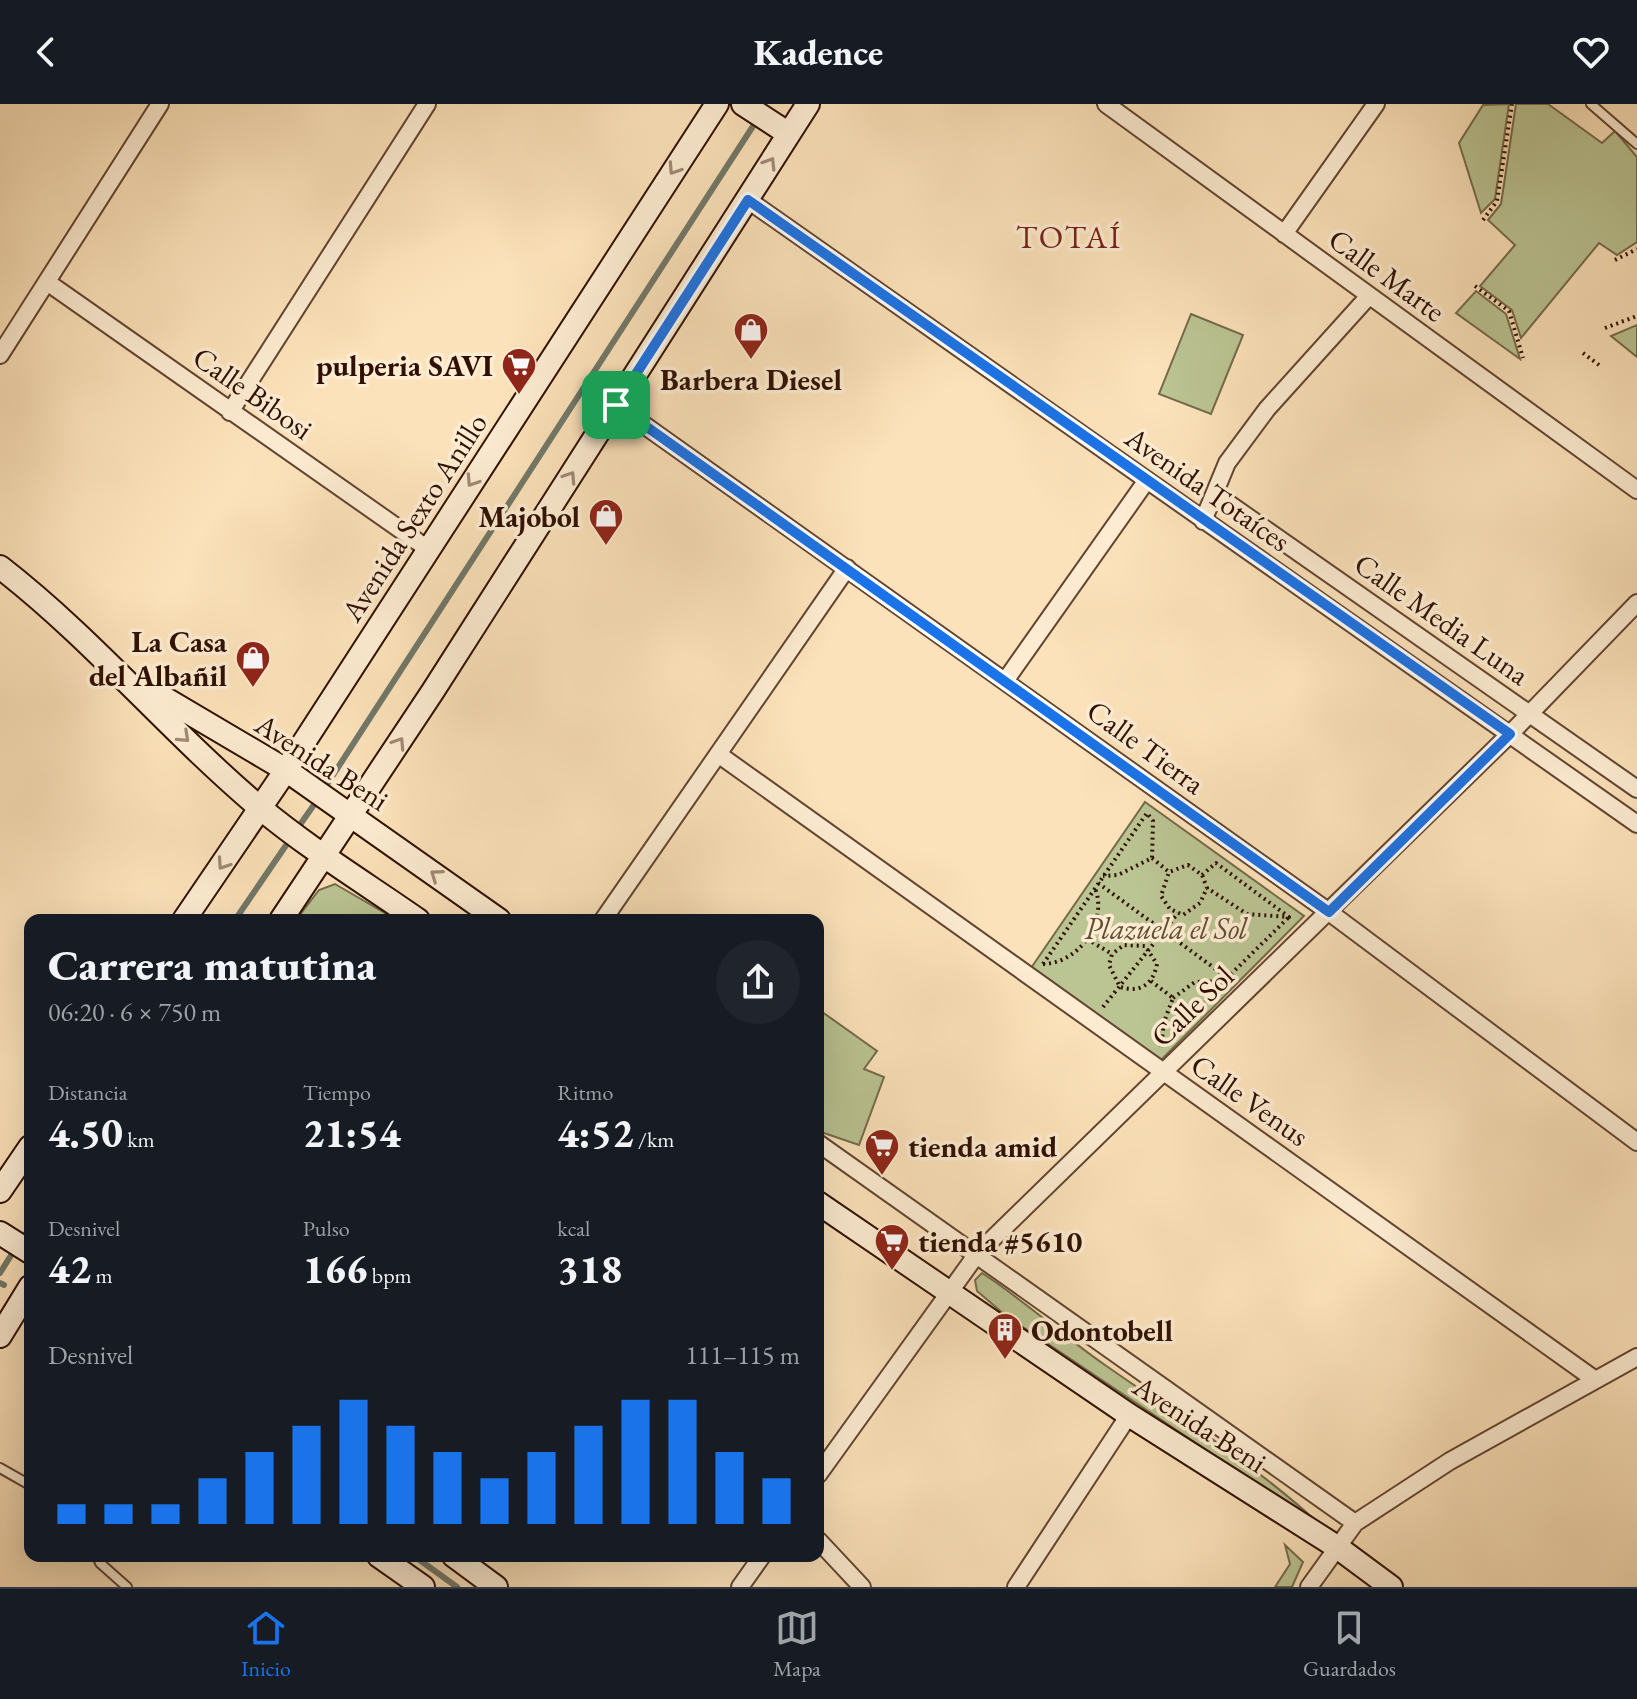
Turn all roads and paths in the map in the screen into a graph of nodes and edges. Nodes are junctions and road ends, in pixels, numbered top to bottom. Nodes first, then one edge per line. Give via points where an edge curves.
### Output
1 (160, 104) edge
2 (427, 104) edge
3 (717, 104) edge
4 (808, 104) edge
5 (1106, 104) edge
6 (1376, 104) edge
7 (1512, 104) edge
8 (1591, 104) edge
9 (745, 106) edge
10 (780, 128) junction
11 (1637, 144) edge
12 (748, 200) junction
13 (1483, 220) dead end
14 (1284, 234) junction
15 (1637, 249) edge
16 (1615, 260) dead end
17 (47, 282) junction
18 (1475, 286) dead end
19 (1368, 297) junction
20 (1637, 316) edge
21 (1605, 328) dead end
22 (1583, 353) dead end
23 (0, 355) edge
24 (1523, 358) dead end
25 (1599, 365) dead end
26 (616, 405) junction
27 (230, 412) junction
28 (1147, 480) junction
29 (1637, 490) edge
30 (1215, 494) junction
31 (1203, 521) junction
32 (428, 549) junction
33 (0, 567) edge
34 (847, 568) junction
35 (1637, 603) edge
36 (106, 664) junction
37 (1005, 681) junction
38 (1529, 714) junction
39 (1510, 734) junction
40 (718, 754) junction
41 (291, 774) junction
42 (1637, 789) edge
43 (264, 811) junction
44 (346, 812) junction
45 (1637, 824) edge
46 (321, 851) junction
47 (1152, 858) junction
48 (1169, 872) junction
49 (1202, 875) junction
50 (1103, 876) junction
51 (1097, 886) junction
52 (1207, 888) junction
53 (1329, 912) junction
54 (1178, 913) junction
55 (188, 914) edge
56 (284, 914) edge
57 (410, 914) edge
58 (490, 914) edge
59 (607, 914) edge
60 (1289, 917) junction
61 (1165, 932) junction
62 (1087, 939) junction
63 (1150, 950) junction
64 (1112, 954) junction
65 (1151, 981) junction
66 (1224, 981) junction
67 (1120, 987) junction
68 (1173, 998) junction
69 (1099, 1012) dead end
70 (1161, 1047) junction
71 (1155, 1054) dead end
72 (1164, 1073) junction
73 (1637, 1142) edge
74 (824, 1147) edge
75 (24, 1156) edge
76 (0, 1191) edge
77 (824, 1207) edge
78 (0, 1233) edge
79 (24, 1249) edge
80 (977, 1254) junction
81 (947, 1293) junction
82 (24, 1296) edge
83 (3, 1326) edge
84 (24, 1330) edge
85 (1637, 1357) edge
86 (1594, 1379) junction
87 (1129, 1415) junction
88 (824, 1467) edge
89 (0, 1468) edge
90 (24, 1482) edge
91 (1355, 1523) junction
92 (824, 1546) edge
93 (1337, 1547) junction
94 (100, 1562) edge
95 (388, 1562) edge
96 (462, 1562) edge
97 (758, 1562) edge
98 (127, 1587) edge
99 (423, 1587) edge
100 (496, 1587) edge
101 (740, 1587) edge
102 (862, 1587) edge
103 (1016, 1587) edge
104 (1309, 1587) edge
105 (1391, 1587) edge

1 - 17 street
2 - 27 street
3 -> 32 main road, Avenida Sexto Anillo
4 - 10 main road
5 - 14 street, Calle Marte
6 - 14 street
7 - 13 path via 1497,201
8 - 11 lane
9 - 10 main road
12 -> 10 main road
12 - 26 main road
12 - 28 street, Avenida Totaíces
14 - 19 street, Calle Marte
15 - 16 path
17 - 23 street
17 - 27 street, Calle Bibosi
18 - 24 path via 1509,311
19 - 29 street, Calle Marte
19 - 30 street via 1267,409 1227,463
20 - 21 path
22 - 25 path
26 - 34 street, Calle Tierra
44 -> 26 main road
27 - 32 street, Calle Bibosi
28 - 31 street, Avenida Totaíces
28 - 37 street
30 - 31 street
30 - 38 street, Calle Media Luna
31 - 39 street, Avenida Totaíces
32 - 41 main road, Avenida Sexto Anillo
33 - 36 main road, Avenida Beni via 44,601
34 - 37 street, Calle Tierra
34 - 40 street
35 - 38 street, Calle Sol
36 - 41 main road, Avenida Beni
36 -> 43 main road, Avenida Beni
37 - 53 street, Calle Tierra
38 - 39 street, Calle Sol
38 - 42 street, Calle Media Luna
39 - 45 street, Avenida Totaíces
39 - 53 street, Calle Sol
40 - 59 street
40 - 72 street, Calle Venus
41 - 43 main road, Avenida Sexto Anillo
41 - 44 main road, Avenida Beni
43 - 46 main road, Avenida Beni
43 -> 55 main road, Avenida Sexto Anillo
44 - 46 main road
58 -> 44 main road, Avenida Beni
46 - 56 main road
46 - 57 main road, Avenida Beni
47 - 48 path
47 - 50 path via 1118,875
47 - 50 path via 1153,821 1147,813
48 - 49 path via 1188,865
48 - 54 path via 1161,896
49 - 52 path
49 - 60 path via 1216,863
50 - 51 path
51 - 61 path
51 - 62 path via 1098,920
51 - 62 path via 1041,966 1070,957
52 - 54 path via 1200,903
52 - 60 path via 1247,914
53 - 72 street, Calle Sol
53 - 73 street, Calle Tierra
54 - 61 path
60 - 66 path
61 - 63 path
61 - 66 path via 1228,978
62 - 64 path
63 - 64 path via 1124,945
63 - 65 path via 1157,964
63 - 67 path
64 - 67 path via 1109,965
65 - 67 path via 1146,987
65 - 68 path
66 - 68 path via 1195,982
66 - 70 path
67 - 69 path
68 - 70 path
70 - 71 path
72 - 80 street, Calle Sol
72 - 86 street, Calle Venus
74 - 80 street, Avenida Beni
75 - 76 main road
77 - 81 main road, Avenida Beni
78 - 79 main road
80 - 81 street, Calle Sol
80 - 91 street, Avenida Beni
81 - 87 main road, Avenida Beni
81 - 88 street, Calle Sol
82 - 83 main road
83 - 84 main road
85 - 86 street
86 - 91 street via 1450,1461
87 - 93 main road, Avenida Beni
87 - 103 street
89 - 90 lane
91 - 93 street
92 - 102 street
93 - 104 street
93 - 105 main road, Avenida Beni
94 - 98 lane
95 - 99 main road
96 - 100 main road
97 - 101 street

